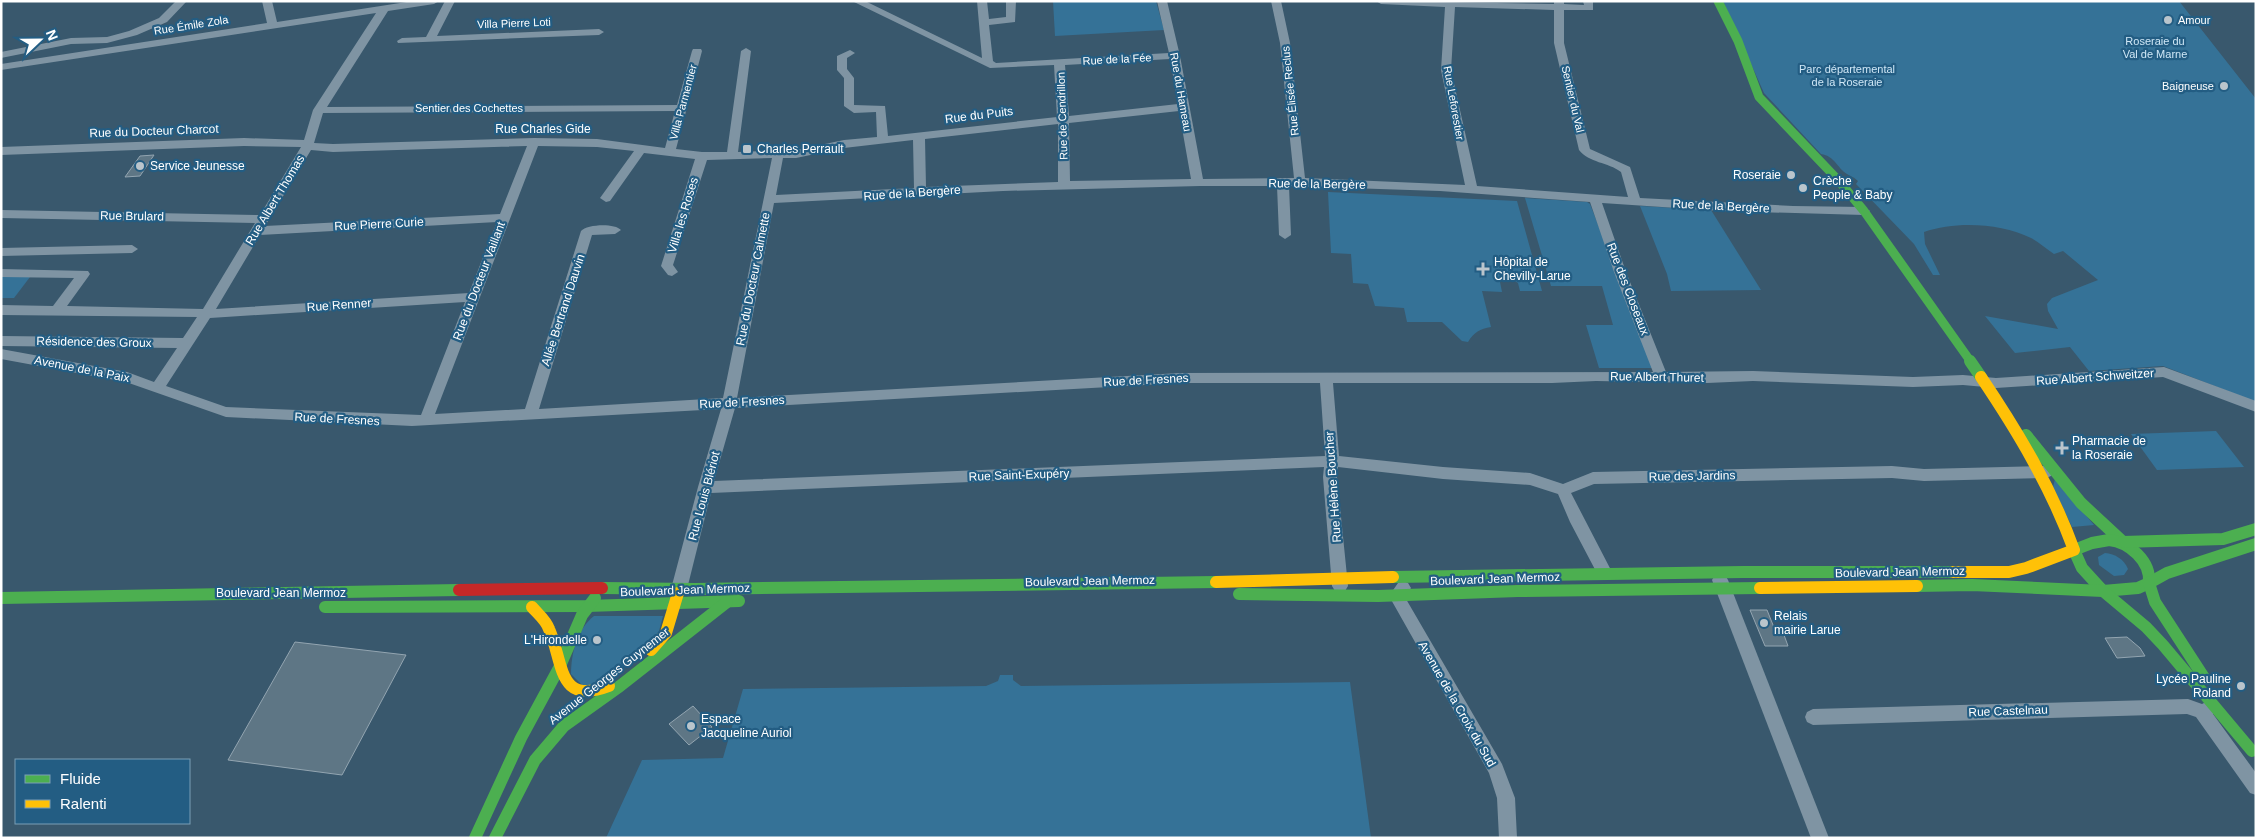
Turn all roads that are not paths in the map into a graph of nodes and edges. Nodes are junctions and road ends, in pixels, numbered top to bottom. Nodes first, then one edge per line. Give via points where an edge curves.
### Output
1 (268, 1) edge
2 (434, 1) edge
3 (450, 1) edge
4 (857, 1) edge
5 (982, 1) edge
6 (1011, 1) edge
7 (1162, 1) edge
8 (1276, 1) edge
9 (1381, 1) edge
10 (1588, 1) edge
11 (1718, 1) edge
12 (181, 2) edge
13 (1450, 4) junction
14 (1558, 5) edge
15 (384, 8) junction
16 (984, 22) junction
17 (273, 25) junction
18 (600, 32) dead end
19 (430, 39) junction
20 (402, 41) dead end
21 (697, 51) dead end
22 (746, 51) dead end
23 (850, 53) dead end
24 (1, 55) edge
25 (1175, 56) junction
26 (1059, 62) junction
27 (988, 63) junction
28 (1, 66) edge
29 (1184, 107) junction
30 (682, 108) junction
31 (319, 110) junction
32 (1063, 120) junction
33 (919, 136) junction
34 (883, 140) junction
35 (534, 142) junction
36 (308, 145) junction
37 (640, 149) junction
38 (1, 151) edge
39 (670, 153) junction
40 (732, 155) junction
41 (778, 155) junction
42 (702, 156) junction
43 (1283, 182) junction
44 (1300, 182) junction
45 (1198, 183) junction
46 (1064, 185) junction
47 (1472, 190) junction
48 (920, 191) junction
49 (606, 198) dead end
50 (768, 198) junction
51 (1594, 198) junction
52 (1635, 200) junction
53 (1864, 211) junction
54 (1, 214) edge
55 (503, 218) junction
56 (263, 219) junction
57 (615, 230) dead end
58 (256, 231) junction
59 (1285, 235) dead end
60 (132, 249) dead end
61 (1, 252) edge
62 (672, 272) dead end
63 (1, 273) edge
64 (472, 297) junction
65 (1, 310) edge
66 (56, 311) junction
67 (206, 314) junction
68 (1, 341) edge
69 (187, 343) junction
70 (1, 354) edge
71 (1326, 377) junction
72 (1662, 378) junction
73 (1987, 383) junction
74 (159, 389) junction
75 (730, 403) junction
76 (2256, 408) edge
77 (2006, 412) junction
78 (530, 415) junction
79 (426, 420) junction
80 (1332, 462) junction
81 (2056, 471) junction
82 (2039, 474) junction
83 (705, 487) junction
84 (1563, 490) junction
85 (2256, 529) edge
86 (2122, 542) junction
87 (2256, 544) edge
88 (2074, 550) junction
89 (1716, 572) junction
90 (1605, 574) junction
91 (1410, 577) junction
92 (1340, 578) junction
93 (2148, 583) junction
94 (1723, 587) junction
95 (679, 589) junction
96 (624, 590) junction
97 (2104, 591) junction
98 (1340, 596) junction
99 (1397, 596) junction
100 (1, 598) edge
101 (882, 598) dead end
102 (746, 601) dead end
103 (727, 602) junction
104 (675, 604) junction
105 (312, 606) dead end
106 (587, 606) junction
107 (532, 607) junction
108 (654, 659) junction
109 (560, 666) junction
110 (631, 669) junction
111 (620, 686) junction
112 (2207, 709) junction
113 (1813, 717) dead end
114 (2254, 753) edge
115 (2256, 787) edge
116 (475, 838) edge
117 (495, 838) edge
118 (1508, 838) edge
119 (1820, 838) edge

1 - 17 street
2 - 15 street, Rue Émile Zola
3 - 19 street
4 - 27 street, Rue de Cendrillon
5 - 16 street
6 - 16 street via 1011,20
7 - 25 street, Rue du Hameau
8 - 44 street, Rue Élisée Reclus via 1285,43
9 - 13 street
10 - 14 street via 1589,8
11 - 53 main road via 1738,41 1759,98
12 - 24 street via 163,20 133,33 108,40 71,41
13 - 14 street
13 - 47 street, Rue Leforestier via 1446,70
14 - 52 street, Sentier du Val via 1560,43 1585,150 1590,156 1626,170
15 - 17 street, Rue Émile Zola
15 - 31 street, Rue Albert Thomas
16 - 27 street
17 - 28 street, Rue Émile Zola
18 - 19 street, Villa Pierre Loti
19 - 20 street, Villa Pierre Loti
21 - 30 street, Villa Parmentier
22 - 40 street
23 - 34 street via 842,56 842,70 849,78 849,106 854,110 882,108
25 - 26 street, Rue de la Fée
25 - 29 street, Rue du Hameau
26 - 27 street, Rue de Cendrillon via 994,66
26 - 32 street, Rue de Cendrillon
29 - 32 street, Rue du Puits
29 - 45 street, Rue du Hameau
30 - 31 street, Sentier des Cochettes
30 - 39 street, Villa Parmentier
31 - 36 street, Rue Albert Thomas
32 - 33 street, Rue du Puits
32 - 46 street, Rue de Cendrillon
33 - 34 street, Rue du Puits
33 - 48 street
34 - 41 street, Rue du Puits
35 - 36 street, Rue Charles Gide via 332,148
35 - 37 street, Rue Charles Gide via 598,143
35 - 55 street, Rue du Docteur Vaillant
36 - 38 street, Rue du Docteur Charcot via 302,142 244,142
36 - 56 street, Rue Albert Thomas
37 - 39 street, Rue Charles Gide
37 - 49 street
39 - 42 street, Rue Charles Gide
40 - 41 street, Rue Charles Gide
40 - 42 street, Rue Charles Gide
41 - 50 street, Rue du Docteur Calmette
42 - 62 street, Villa les Roses via 667,266
43 - 44 street, Rue de la Bergère
43 - 45 street, Rue de la Bergère
43 - 59 street
44 - 47 street, Rue de la Bergère
45 - 46 street, Rue de la Bergère
46 - 48 street, Rue de la Bergère
47 - 51 street, Rue de la Bergère
48 - 50 street, Rue de la Bergère
50 - 75 street, Rue du Docteur Calmette
51 - 52 street, Rue de la Bergère
51 - 72 street, Rue des Closeaux
52 - 53 street, Rue de la Bergère via 1708,208
53 - 73 main road
54 - 56 street, Rue Brulard
55 - 58 street, Rue Pierre Curie
55 - 64 street, Rue du Docteur Vaillant
56 - 58 street, Rue Albert Thomas
57 - 78 street, Allée Bertrand Dauvin via 587,231
58 - 67 street, Rue Albert Thomas
60 - 61 street
63 - 66 street via 84,274
64 - 67 street, Rue Renner
64 - 79 street, Rue du Docteur Vaillant
65 - 66 street
66 - 67 street
67 - 69 street, Rue Albert Thomas
68 - 69 street, Résidence des Groux
69 - 74 street, Rue Albert Thomas
70 - 74 street, Avenue de la Paix via 127,377
71 - 72 street, Rue Albert Thuret
71 - 75 street, Rue de Fresnes via 1180,378
71 - 80 street, Rue Hélène Boucher
72 - 73 street, Rue Albert Thuret via 1753,376
73 - 76 street, Rue Albert Schweitzer via 2164,372
73 - 77 main road
74 - 79 street, Rue de Fresnes via 226,412
75 - 78 street, Rue de Fresnes
75 - 83 street, Rue Louis Blériot
77 - 81 main road
77 - 82 main road
78 - 79 street, Rue de Fresnes
80 - 83 street, Rue Saint-Exupéry
80 - 84 street via 1530,479
80 - 92 street, Rue Hélène Boucher via 1330,476
81 - 82 street, Rue des Jardins
81 - 86 main road via 2081,503
82 - 84 street, Rue des Jardins via 1892,472 1593,478
82 - 88 main road via 2063,517
83 - 95 street, Rue Louis Blériot
84 - 90 street
85 - 86 main road, Boulevard Jean Mermoz via 2223,539
86 - 88 main road, Boulevard Jean Mermoz via 2093,541
86 - 93 main road via 2147,567 2150,574
87 - 93 main road, Boulevard Jean Mermoz via 2167,573
88 - 89 main road, Boulevard Jean Mermoz via 2024,570 2009,572
88 - 97 main road via 2082,571
89 - 90 main road, Boulevard Jean Mermoz
89 - 94 street
90 - 91 main road, Boulevard Jean Mermoz
91 - 92 main road, Boulevard Jean Mermoz
91 - 99 street
92 - 95 main road, Boulevard Jean Mermoz
92 - 98 street, Rue Hélène Boucher
93 - 97 main road, Boulevard Jean Mermoz via 2138,588
93 - 114 main road via 2155,602
94 - 97 main road, Boulevard Jean Mermoz via 1972,585
94 - 99 main road, Boulevard Jean Mermoz via 1518,590 1452,596
94 - 119 street
95 - 96 main road, Boulevard Jean Mermoz
95 - 104 main road
96 - 100 main road, Boulevard Jean Mermoz
96 - 106 main road via 596,596
97 - 112 main road via 2163,645
98 - 99 main road, Boulevard Jean Mermoz
98 - 101 main road, Boulevard Jean Mermoz via 1221,594
99 - 118 street, Avenue de la Croix du Sud via 1496,770 1506,798
102 - 103 main road, Boulevard Jean Mermoz
103 - 104 main road, Boulevard Jean Mermoz
103 - 108 main road, Avenue Georges Guynemer
104 - 106 main road, Boulevard Jean Mermoz
104 - 110 main road via 666,634
105 - 107 main road, Boulevard Jean Mermoz
106 - 107 main road, Boulevard Jean Mermoz
106 - 109 main road, Avenue Georges Guynemer
107 - 109 main road via 550,632
108 - 110 main road
108 - 111 main road, Avenue Georges Guynemer
109 - 110 main road via 571,688 581,695 603,690
109 - 116 main road, Avenue Georges Guynemer via 521,738
110 - 111 main road
111 - 117 main road, Avenue Georges Guynemer via 564,726 548,743 535,760
112 - 113 street, Rue Castelnau via 2188,706
112 - 114 main road
112 - 115 street

